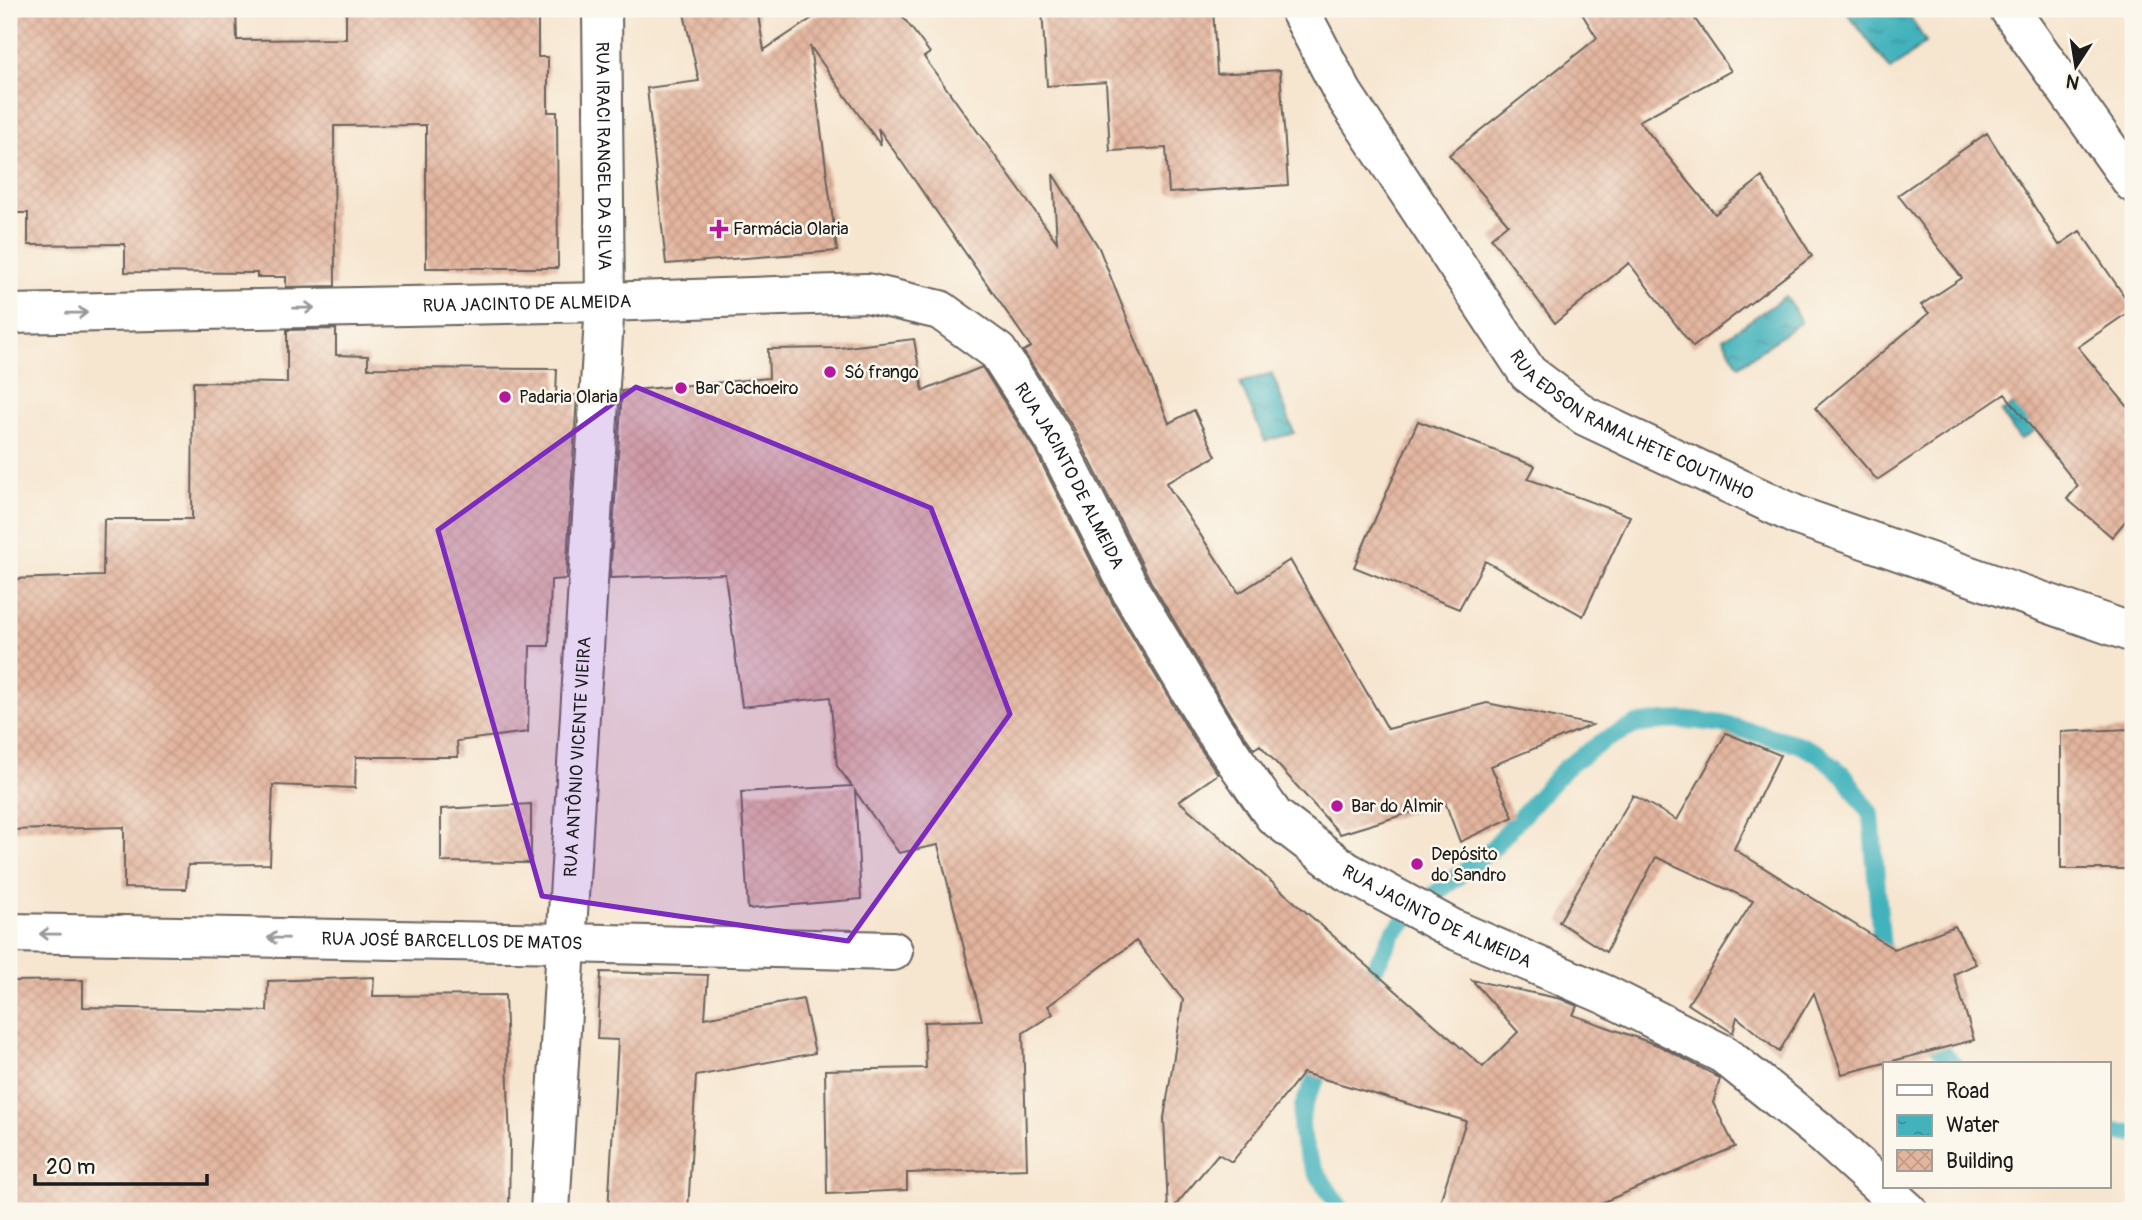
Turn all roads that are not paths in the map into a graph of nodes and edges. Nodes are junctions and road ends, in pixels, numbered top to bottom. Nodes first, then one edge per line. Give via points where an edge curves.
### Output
1 (602, 9) edge
2 (1299, 9) edge
3 (2009, 9) edge
4 (2133, 183) edge
5 (606, 302) junction
6 (9, 314) edge
7 (2133, 633) edge
8 (9, 933) edge
9 (566, 943) junction
10 (893, 951) dead end
11 (550, 1211) edge
12 (1908, 1211) edge

1 - 5 street, RUA IRACI RANGEL DA SILVA
2 - 7 street, RUA EDSON RAMALHETE COUTINHO via 1343,93 1528,373 1585,416 1798,516
3 - 4 street
6 -> 5 street, RUA JACINTO DE ALMEIDA
5 - 9 street, RUA ANTÔNIO VICENTE VIEIRA
5 - 12 street, RUA JACINTO DE ALMEIDA via 867,293 940,310 998,352 1054,439 1146,616 1212,727 1274,816 1346,871 1453,929 1606,995 1723,1054 1818,1130
9 -> 8 street, RUA JOSÉ BARCELLOS DE MATOS
9 - 10 street, RUA JOSÉ BARCELLOS DE MATOS
9 - 11 street, RUA ANTÔNIO VICENTE VIEIRA

